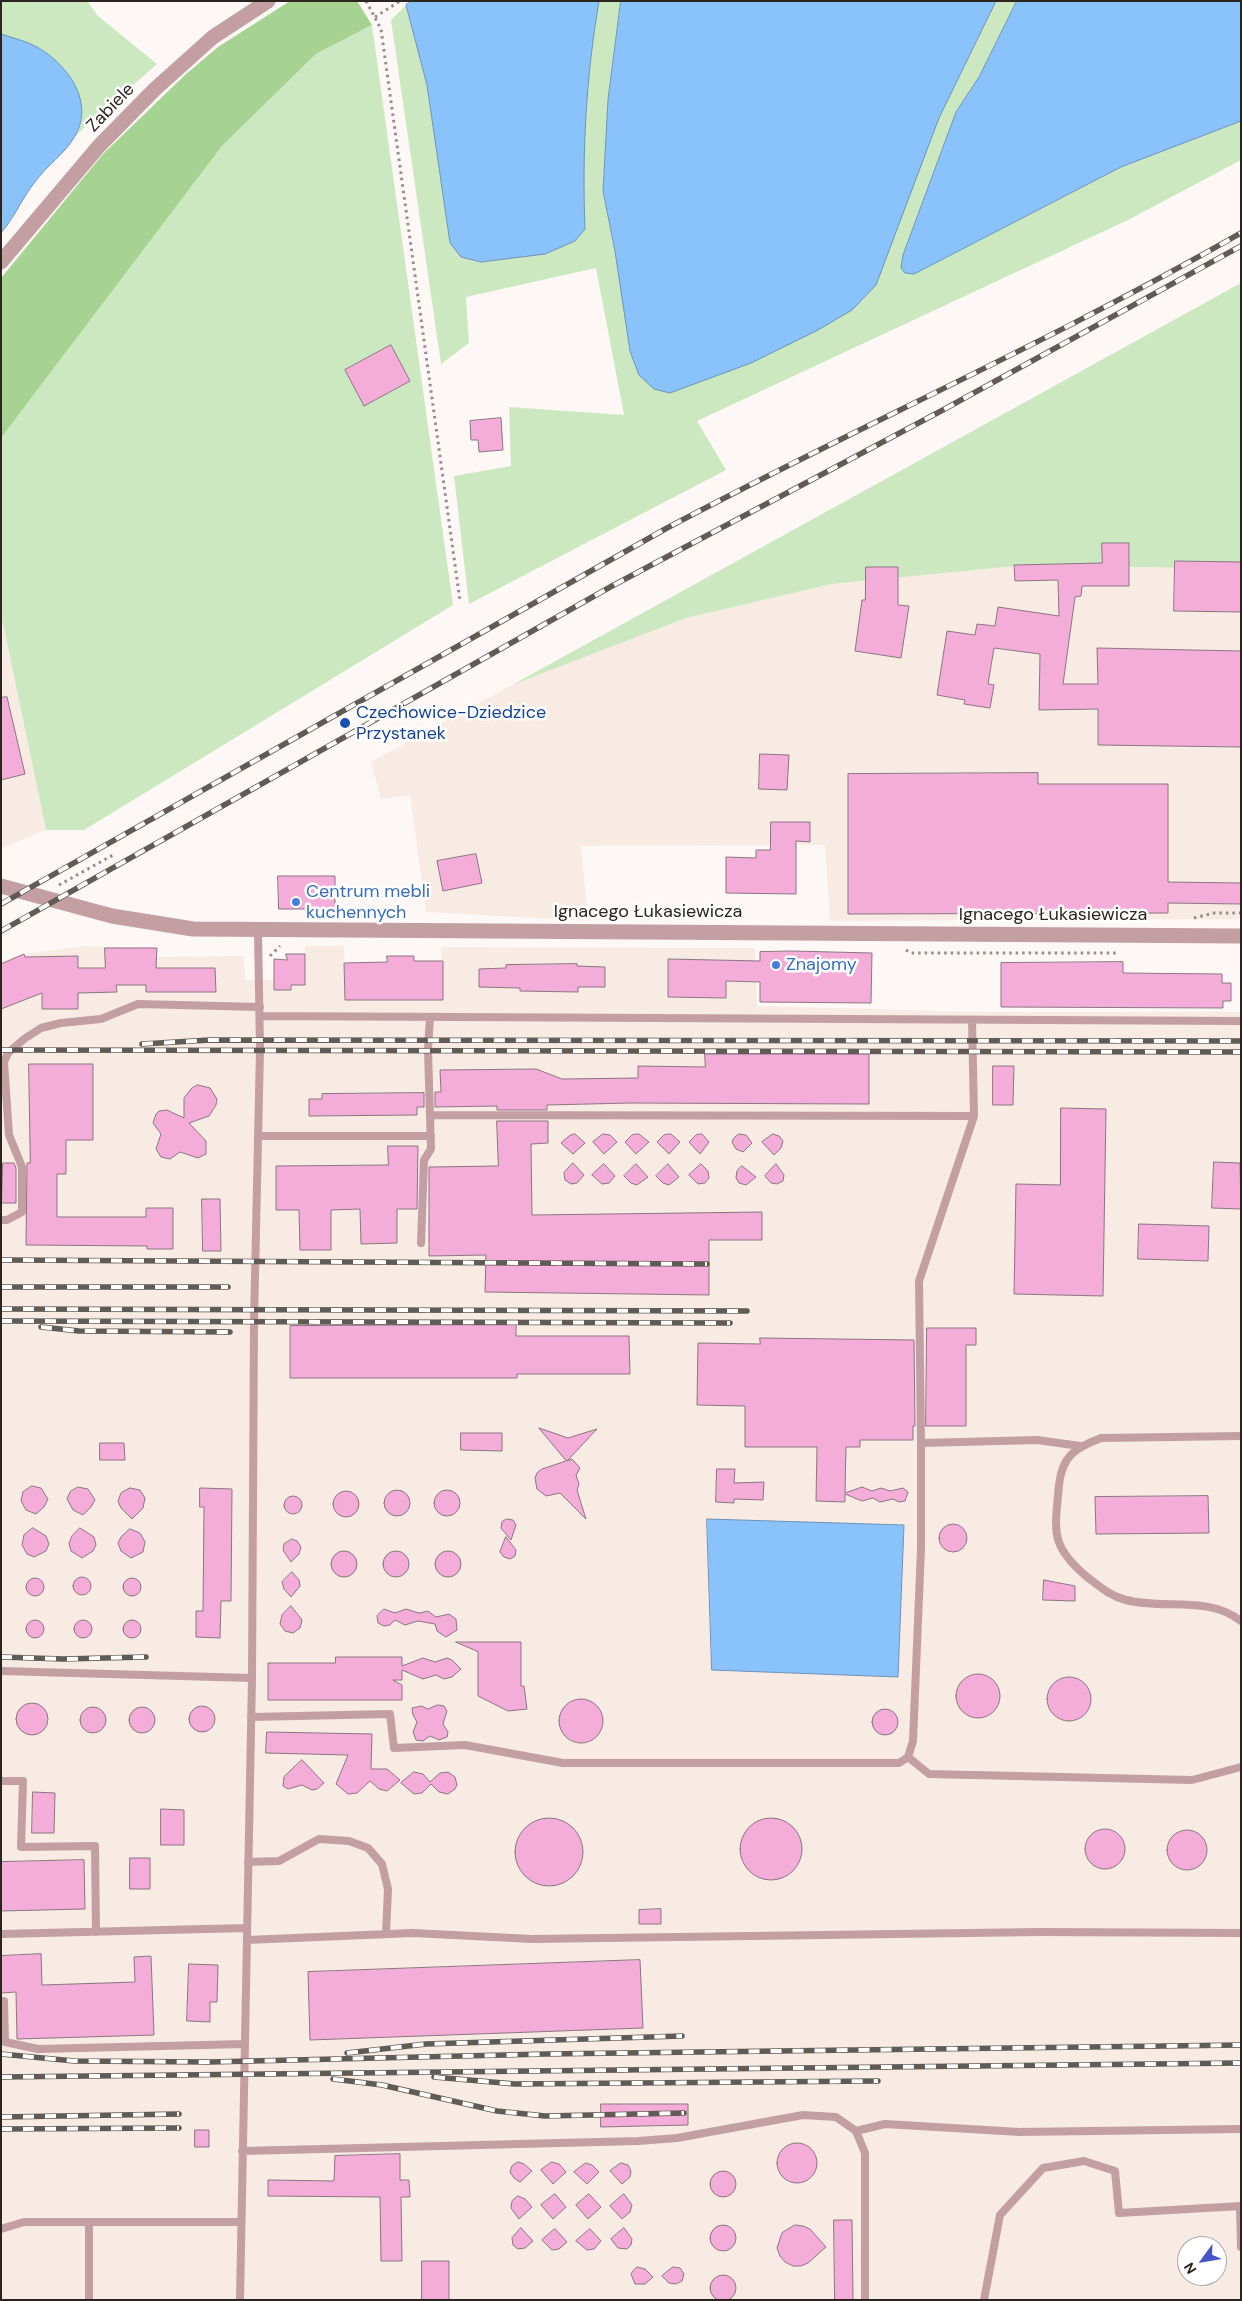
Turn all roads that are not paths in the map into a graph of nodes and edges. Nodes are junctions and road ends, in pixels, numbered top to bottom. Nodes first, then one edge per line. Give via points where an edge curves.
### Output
1 (268, 1) edge
2 (1, 262) edge
3 (1, 886) edge
4 (258, 930) junction
5 (1241, 936) edge
6 (260, 1011) junction
7 (430, 1017) junction
8 (972, 1020) junction
9 (1241, 1021) edge
10 (3, 1062) edge
11 (430, 1115) junction
12 (974, 1116) junction
13 (258, 1136) junction
14 (430, 1136) junction
15 (1, 1220) edge
16 (421, 1243) dead end
17 (1241, 1436) edge
18 (921, 1443) junction
19 (1080, 1446) junction
20 (1241, 1620) edge
21 (1, 1671) edge
22 (252, 1678) junction
23 (251, 1717) junction
24 (908, 1757) junction
25 (1241, 1767) edge
26 (1, 1782) edge
27 (248, 1862) junction
28 (247, 1928) junction
29 (96, 1932) junction
30 (1241, 1933) edge
31 (1, 1934) edge
32 (386, 1934) junction
33 (247, 1940) junction
34 (1, 2001) edge
35 (244, 2044) junction
36 (1241, 2129) edge
37 (856, 2131) junction
38 (242, 2151) junction
39 (1240, 2206) edge
40 (89, 2222) junction
41 (241, 2222) junction
42 (1, 2229) edge
43 (1241, 2247) edge
44 (89, 2300) edge
45 (240, 2300) edge
46 (865, 2300) edge
47 (984, 2300) edge

1 - 2 street, Zabiele via 213,37 155,89 99,146
3 - 4 street, Ignacego Łukasiewicza via 112,916 193,929
4 - 5 street, Ignacego Łukasiewicza
4 - 6 lane
6 - 7 lane
6 - 10 lane via 138,1004 101,1019 42,1028 24,1039
6 - 13 lane
7 - 8 lane
7 - 11 lane
8 - 9 lane
8 - 12 lane
10 - 15 lane via 9,1135 22,1167 22,1212
11 - 12 lane
11 - 14 lane
12 - 18 lane via 919,1281
13 - 14 lane
13 - 22 lane
14 - 16 lane via 431,1149 424,1160
17 - 19 lane via 1101,1438
18 - 19 lane via 1037,1440
18 - 24 lane via 920,1588 913,1741
19 - 20 lane via 1060,1472 1055,1528 1068,1561 1108,1594 1127,1600 1214,1607
21 - 22 lane
22 - 23 lane
23 - 24 lane via 390,1714 394,1748 465,1745 563,1763 899,1762
23 - 27 lane
24 - 25 lane via 929,1774 1192,1780
26 - 29 lane via 23,1782 21,1847 95,1846
27 - 28 lane
27 - 32 lane via 279,1861 320,1839 349,1841 368,1848 382,1864 388,1889
28 - 29 lane
28 - 33 lane
29 - 31 lane
30 - 32 lane via 1040,1932 532,1939
32 - 33 lane
33 - 35 lane
34 - 35 lane via 4,2001 5,2042 38,2049
35 - 38 lane
36 - 37 lane via 1020,2132 885,2124
37 - 38 lane via 836,2118 804,2115 677,2138 638,2141
37 - 46 lane via 865,2152
38 - 41 lane
39 - 43 lane
39 - 47 lane via 1119,2213 1115,2171 1084,2161 1043,2168 1000,2215
40 - 41 lane
40 - 42 lane via 24,2222
40 - 44 lane
41 - 45 lane

